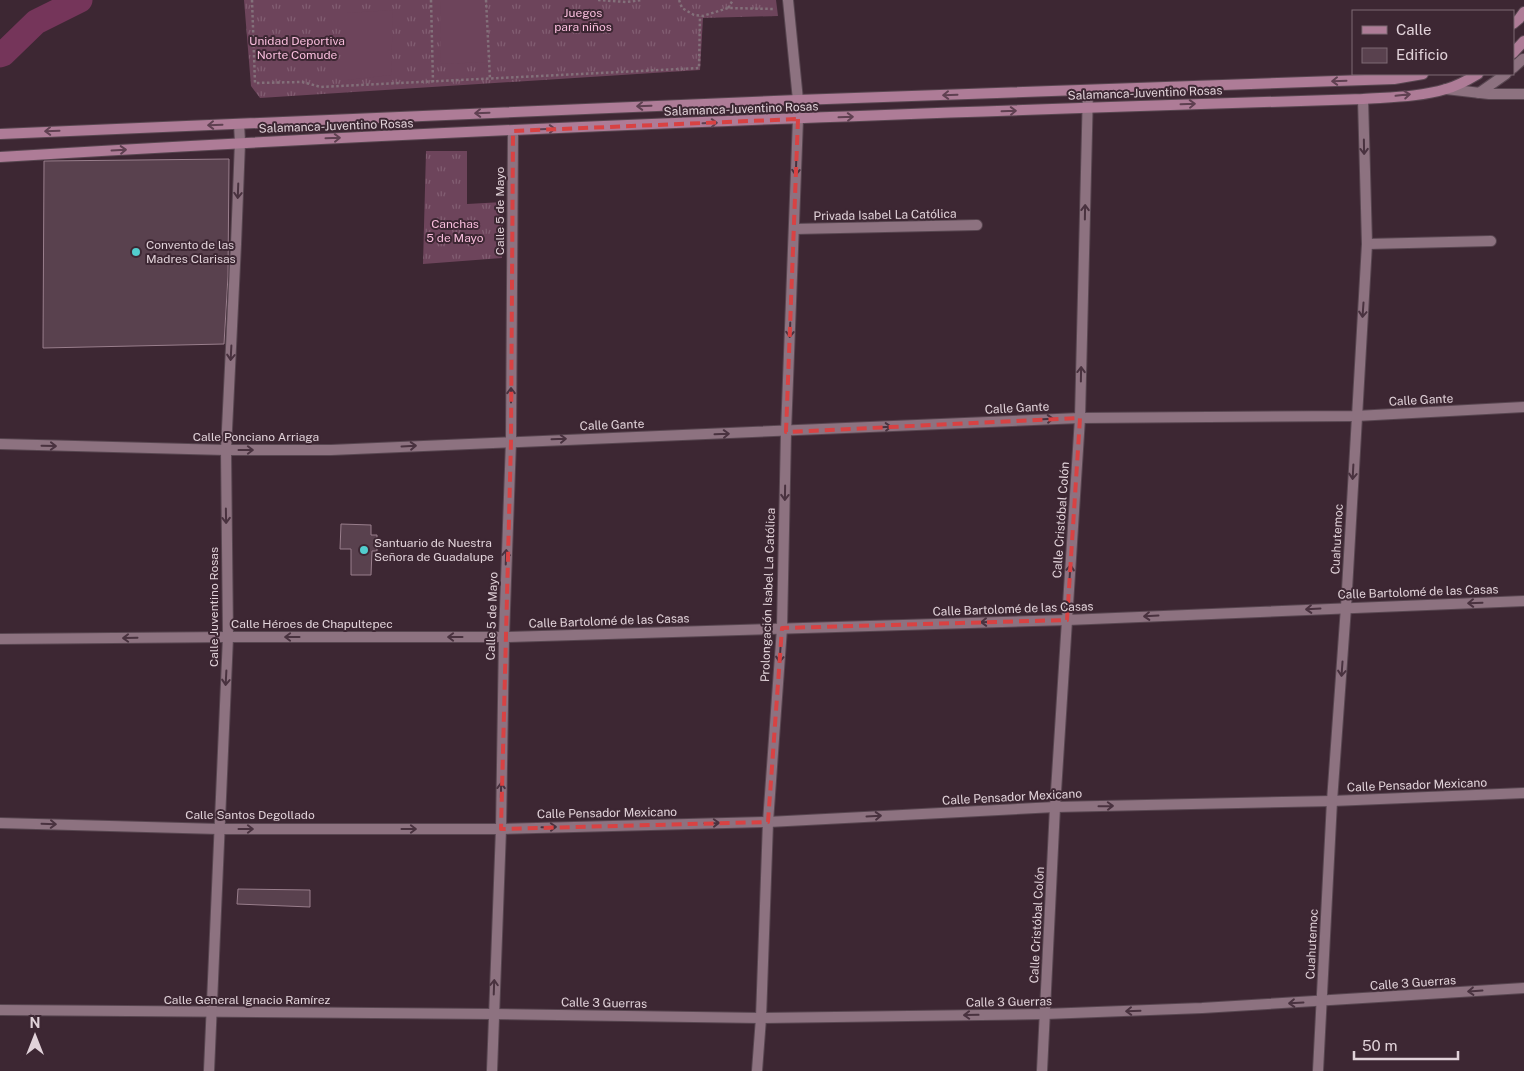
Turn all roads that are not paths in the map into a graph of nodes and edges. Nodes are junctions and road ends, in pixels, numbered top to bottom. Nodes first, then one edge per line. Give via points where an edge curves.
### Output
1 (788, 0) edge
2 (1524, 12) edge
3 (1514, 23) edge
4 (1524, 41) edge
5 (1514, 52) edge
6 (1524, 59) edge
7 (1514, 67) edge
8 (1417, 75) edge
9 (1476, 75) edge
10 (1505, 75) edge
11 (1446, 89) junction
12 (1088, 90) junction
13 (1478, 93) junction
14 (1524, 94) edge
15 (1363, 99) junction
16 (798, 100) junction
17 (1088, 108) junction
18 (798, 119) junction
19 (239, 124) junction
20 (513, 131) junction
21 (0, 134) edge
22 (240, 142) junction
23 (0, 157) edge
24 (977, 225) dead end
25 (794, 229) junction
26 (1491, 241) dead end
27 (1367, 244) junction
28 (1524, 407) edge
29 (1356, 416) junction
30 (1080, 418) junction
31 (786, 432) junction
32 (511, 441) junction
33 (0, 444) edge
34 (226, 450) junction
35 (1524, 601) edge
36 (1346, 607) junction
37 (1067, 620) junction
38 (782, 628) junction
39 (228, 637) junction
40 (504, 637) junction
41 (0, 639) edge
42 (1524, 793) edge
43 (1332, 800) junction
44 (1054, 807) junction
45 (768, 822) junction
46 (0, 823) edge
47 (219, 828) junction
48 (500, 828) junction
49 (1524, 988) edge
50 (1322, 1002) junction
51 (0, 1010) edge
52 (211, 1012) junction
53 (493, 1014) junction
54 (1046, 1014) junction
55 (761, 1018) junction
56 (209, 1071) edge
57 (492, 1071) edge
58 (757, 1071) edge
59 (1042, 1071) edge
60 (1318, 1071) edge

1 - 16 street
2 - 3 street
4 - 5 street
6 - 7 street
8 -> 12 street, Salamanca-Juventino Rosas via 1394,79
9 - 11 street, Salamanca-Juventino Rosas
10 - 13 street
11 - 13 street
15 -> 11 street, Salamanca-Juventino Rosas
12 -> 16 street, Salamanca-Juventino Rosas
12 - 17 street, Calle Cristóbal Colón
13 - 14 street
17 -> 15 street, Salamanca-Juventino Rosas
15 -> 27 street, Cuahutemoc
16 - 18 street, Prolongación Isabel La Católica
16 -> 19 street, Salamanca-Juventino Rosas
18 -> 17 street, Salamanca-Juventino Rosas
30 -> 17 street, Calle Cristóbal Colón
20 -> 18 street, Salamanca-Juventino Rosas
18 -> 25 street, Prolongación Isabel La Católica
19 -> 21 street, Salamanca-Juventino Rosas
19 - 22 street, Calle Juventino Rosas
22 -> 20 street, Salamanca-Juventino Rosas
32 -> 20 street, Calle 5 de Mayo
23 -> 22 street, Salamanca-Juventino Rosas
22 -> 34 street, Calle Juventino Rosas
24 - 25 street, Privada Isabel La Católica
25 -> 31 street, Prolongación Isabel La Católica
26 - 27 street
27 -> 29 street, Cuahutemoc
28 - 29 street, Calle Gante
29 - 30 street, Calle Gante
29 -> 36 street, Cuahutemoc
31 -> 30 street, Calle Gante
37 -> 30 street, Calle Cristóbal Colón
32 -> 31 street, Calle Gante
31 -> 38 street, Prolongación Isabel La Católica
34 -> 32 street, Calle Ponciano Arriaga via 331,450
40 -> 32 street, Calle 5 de Mayo
33 -> 34 street, Calle Ponciano Arriaga
34 -> 39 street, Calle Juventino Rosas
35 -> 36 street, Calle Bartolomé de las Casas
36 -> 37 street, Calle Bartolomé de las Casas
36 -> 43 street, Cuahutemoc
37 -> 38 street, Calle Bartolomé de las Casas
37 - 44 street, Calle Cristóbal Colón
38 - 40 street, Calle Bartolomé de las Casas
38 -> 45 street, Prolongación Isabel La Católica
40 -> 39 street, Calle Héroes de Chapultepec
39 -> 41 street, Calle Héroes de Chapultepec
39 -> 47 street, Calle Juventino Rosas
48 -> 40 street, Calle 5 de Mayo
42 - 43 street, Calle Pensador Mexicano
44 -> 43 street, Calle Pensador Mexicano
43 - 50 street, Cuahutemoc
45 -> 44 street, Calle Pensador Mexicano
44 - 54 street, Calle Cristóbal Colón
48 -> 45 street, Calle Pensador Mexicano
45 - 55 street, Prolongación Isabel La Católica
46 -> 47 street, Calle Santos Degollado
47 -> 48 street, Calle Santos Degollado
47 - 52 street, Calle Juventino Rosas
53 -> 48 street, Calle 5 de Mayo
49 -> 50 street, Calle 3 Guerras
50 -> 54 street, Calle 3 Guerras
50 - 60 street, Cuahutemoc
51 - 52 street, Calle General Ignacio Ramírez
52 - 53 street, Calle General Ignacio Ramírez
52 - 56 street, Calle Juventino Rosas
53 - 55 street, Calle 3 Guerras
53 - 57 street, Calle 5 de Mayo
54 -> 55 street, Calle 3 Guerras
54 - 59 street, Calle Cristóbal Colón
55 - 58 street, Prolongación Isabel La Católica

